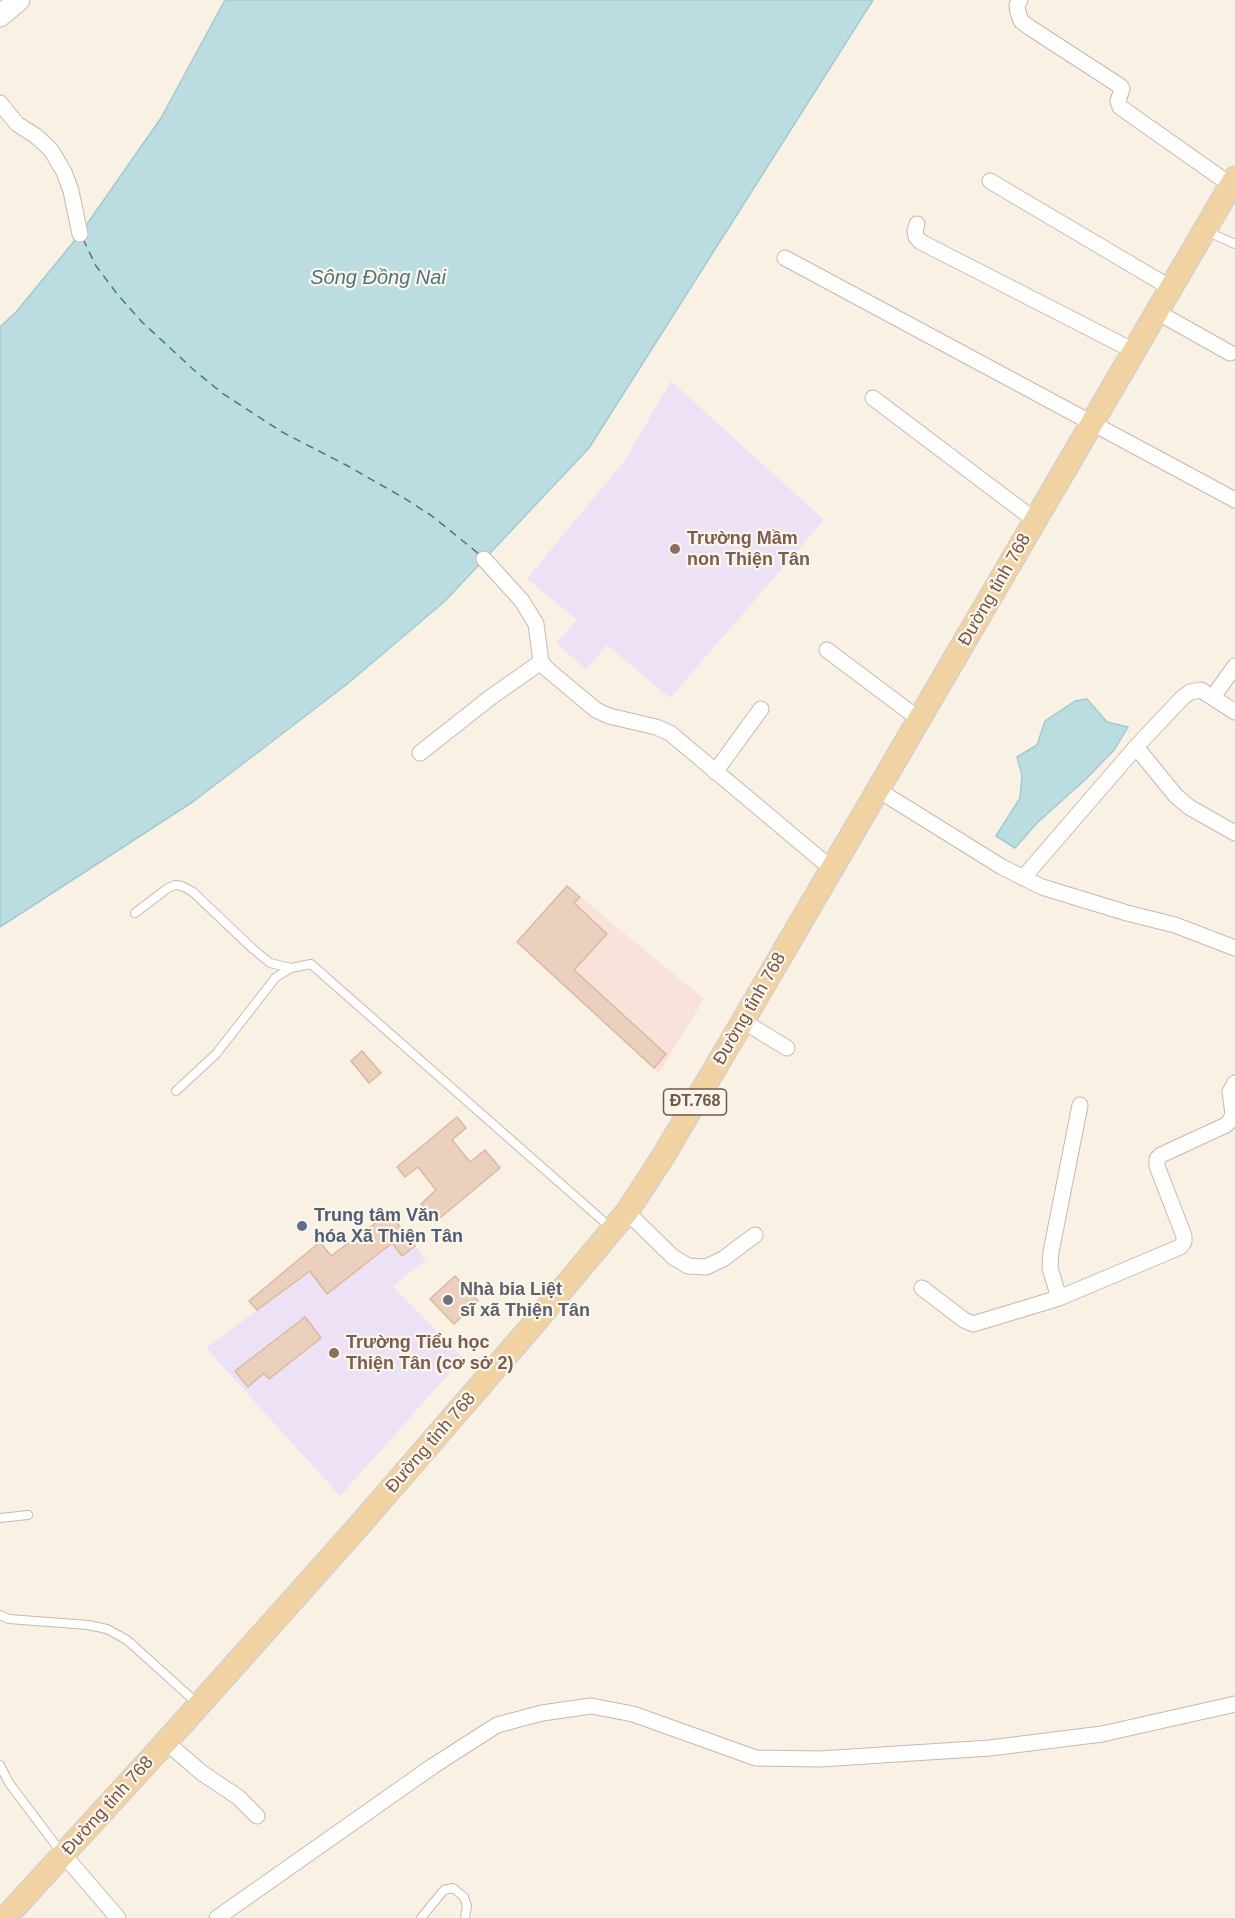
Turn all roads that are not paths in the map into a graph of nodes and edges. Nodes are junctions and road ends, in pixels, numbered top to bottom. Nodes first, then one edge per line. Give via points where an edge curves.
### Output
1 (19, 0) edge
2 (1020, 0) edge
3 (0, 16) edge
4 (0, 103) edge
5 (990, 181) dead end
6 (1233, 181) edge
7 (917, 224) dead end
8 (1205, 230) junction
9 (80, 234) dead end
10 (1235, 244) edge
11 (785, 258) dead end
12 (1171, 288) junction
13 (1157, 312) junction
14 (1134, 351) junction
15 (1230, 353) dead end
16 (873, 398) dead end
17 (1092, 424) junction
18 (1235, 500) edge
19 (1036, 521) junction
20 (484, 559) dead end
21 (826, 650) dead end
22 (541, 662) junction
23 (1235, 666) edge
24 (1213, 698) junction
25 (761, 709) dead end
26 (1235, 712) edge
27 (919, 719) junction
28 (1136, 747) junction
29 (420, 753) dead end
30 (715, 772) junction
31 (878, 790) junction
32 (1235, 833) edge
33 (832, 869) junction
34 (1023, 878) junction
35 (135, 913) dead end
36 (1235, 948) edge
37 (291, 968) junction
38 (743, 1021) junction
39 (787, 1048) dead end
40 (1235, 1083) edge
41 (176, 1091) dead end
42 (1080, 1105) dead end
43 (620, 1221) junction
44 (755, 1235) dead end
45 (922, 1288) dead end
46 (1059, 1298) junction
47 (28, 1515) dead end
48 (0, 1518) edge
49 (0, 1615) edge
50 (1235, 1704) edge
51 (198, 1705) junction
52 (166, 1742) junction
53 (0, 1765) edge
54 (257, 1816) dead end
55 (63, 1854) junction
56 (5, 1918) edge
57 (118, 1918) edge
58 (217, 1918) edge
59 (421, 1918) edge
60 (465, 1918) edge

1 - 3 main road
2 - 6 street via 1017,5 1021,21 1120,86 1120,107
4 - 9 street via 17,124 51,150 71,191
5 - 12 street
6 - 8 main road, Đường tỉnh 768 / ĐT.768
7 - 14 street via 916,237 921,242
8 - 10 lane
8 - 12 main road, Đường tỉnh 768 / ĐT.768
11 - 17 street
12 - 13 main road, Đường tỉnh 768 / ĐT.768
13 - 14 main road, Đường tỉnh 768 / ĐT.768
13 - 15 street
14 - 17 main road, Đường tỉnh 768 / ĐT.768
16 - 19 street
17 - 18 street
17 - 19 main road, Đường tỉnh 768 / ĐT.768
19 - 27 main road, Đường tỉnh 768 / ĐT.768
20 - 22 street via 522,601 536,624
21 - 27 street
22 - 29 street
22 - 30 street via 596,710 670,733
23 - 24 street
24 - 26 street
24 - 28 street via 1201,690 1182,698
25 - 30 street
27 - 31 main road, Đường tỉnh 768 / ĐT.768
28 - 32 street via 1176,796
28 - 34 street
30 - 33 street
31 - 33 main road, Đường tỉnh 768 / ĐT.768
31 - 34 street
33 - 38 main road, Đường tỉnh 768 / ĐT.768
34 - 36 street via 1175,925
35 - 37 lane via 162,892 182,886 270,963
37 - 41 lane via 276,977 216,1054
37 - 43 lane via 310,964
38 - 39 street
38 - 43 main road, Đường tỉnh 768 / ĐT.768
40 - 46 street via 1230,1092 1230,1121 1157,1159 1184,1236 1180,1247
42 - 46 street via 1051,1252 1050,1268
43 - 44 street via 688,1266 706,1267
43 - 51 main road, Đường tỉnh 768 / ĐT.768 via 434,1440
45 - 46 street via 973,1324
47 - 48 lane
49 - 51 lane via 107,1629 127,1640
50 - 58 street via 1102,1734 990,1748 820,1759 756,1758 633,1714 591,1706 542,1713 497,1725
51 - 52 main road, Đường tỉnh 768 / ĐT.768
52 - 54 street
52 - 55 main road, Đường tỉnh 768 / ĐT.768
53 - 55 lane via 9,1783
55 - 56 main road, Đường tỉnh 768 / ĐT.768
55 - 57 street
59 - 60 lane via 444,1890 453,1888 464,1898

